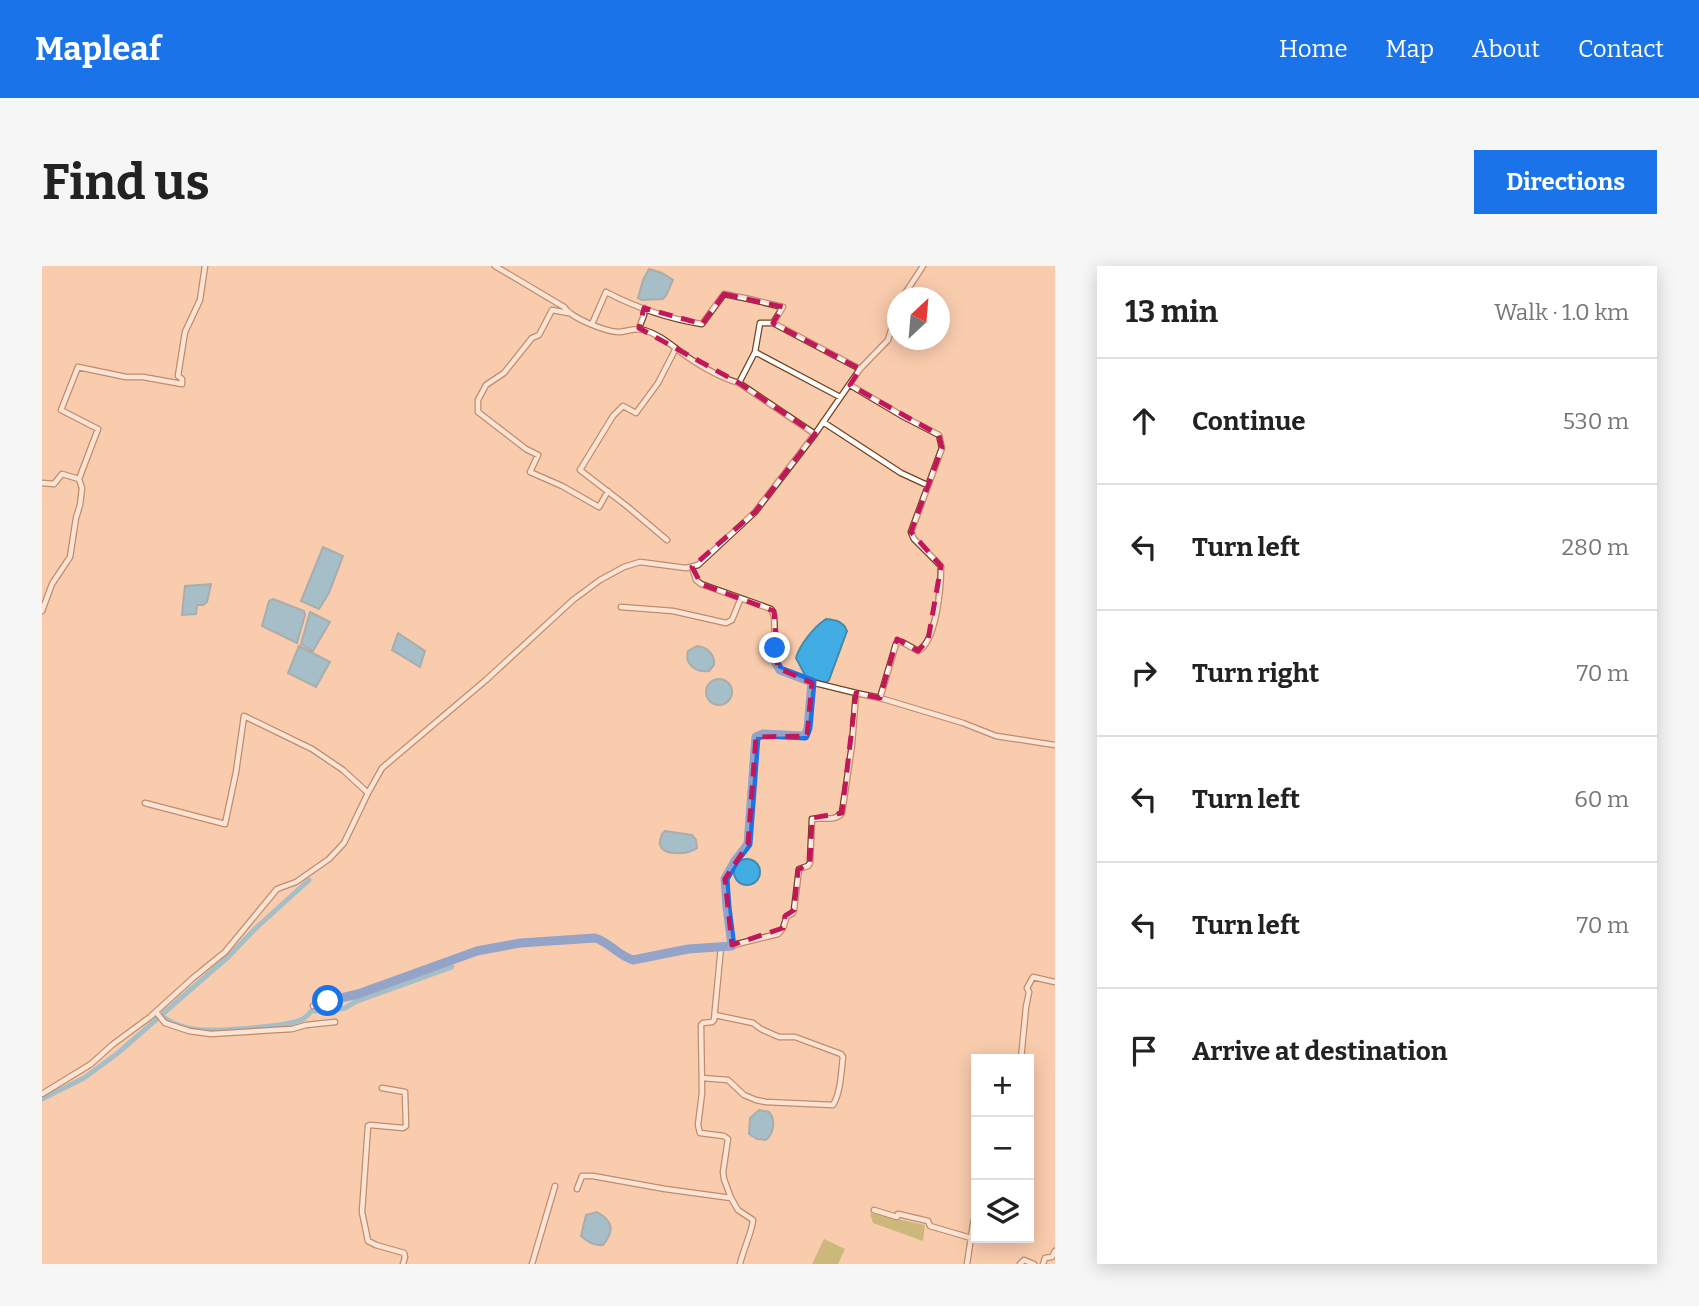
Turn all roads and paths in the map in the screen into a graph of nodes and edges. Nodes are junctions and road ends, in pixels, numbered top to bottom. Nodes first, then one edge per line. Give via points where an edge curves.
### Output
1 (205, 266) edge
2 (495, 266) edge
3 (923, 266) edge
4 (909, 287) edge
5 (644, 308) junction
6 (568, 313) junction
7 (773, 323) junction
8 (592, 324) junction
9 (639, 328) junction
10 (887, 341) edge
11 (676, 348) junction
12 (755, 352) junction
13 (860, 369) junction
14 (739, 383) junction
15 (850, 385) junction
16 (840, 397) junction
17 (823, 422) junction
18 (815, 435) junction
19 (79, 479) junction
20 (42, 483) edge
21 (927, 485) junction
22 (608, 491) junction
23 (667, 540) dead end
24 (693, 570) junction
25 (740, 599) junction
26 (621, 607) dead end
27 (42, 611) edge
28 (812, 682) junction
29 (856, 693) junction
30 (880, 698) junction
31 (1055, 744) edge
32 (368, 793) junction
33 (145, 803) dead end
34 (732, 946) junction
35 (721, 947) junction
36 (1055, 982) edge
37 (313, 1006) dead end
38 (156, 1012) junction
39 (715, 1015) junction
40 (335, 1022) dead end
41 (1021, 1054) edge
42 (702, 1078) junction
43 (382, 1088) dead end
44 (42, 1094) edge
45 (555, 1186) dead end
46 (577, 1189) dead end
47 (731, 1198) junction
48 (874, 1210) dead end
49 (971, 1238) joint
50 (1055, 1251) edge
51 (968, 1263) edge
52 (403, 1264) edge
53 (532, 1264) edge
54 (740, 1264) edge
55 (1020, 1264) edge
56 (1034, 1264) edge
57 (1043, 1264) edge

1 - 19 street via 201,300 185,332 178,376 182,384 78,367 61,410 98,429
2 - 6 street
3 - 4 street
5 - 7 street via 702,324 724,294 783,307
5 - 8 street via 606,292
5 - 9 street
6 - 8 street
6 - 22 street via 552,310 539,335 504,373 486,385 478,412 538,455 530,472 599,507
7 - 12 street via 760,323
7 - 13 street
8 - 9 street via 619,332
9 - 11 street
10 - 13 street
11 - 14 street
11 - 22 street via 636,413 623,406 618,411 580,470
12 - 14 street
12 - 16 street
13 - 15 street
14 - 18 street
15 - 16 street
15 - 21 street via 939,435 942,448
16 - 17 street
17 - 18 street
17 - 21 street
18 - 24 street via 755,512
19 - 20 street via 62,474 54,484
19 - 27 street via 82,488 70,557 52,584
21 - 30 street via 911,531 941,566 934,619 923,648 918,651 902,642 896,644
22 - 23 street
24 - 25 street via 696,580
24 - 32 street via 640,562 600,580 382,768
25 - 26 street via 732,620 726,623 673,611
25 - 28 street via 771,609 778,668
28 - 29 street
28 - 34 street via 805,736 756,737 748,844 725,879
29 - 30 street
29 - 34 street via 842,813 813,820 809,865 798,871 794,910 783,928 778,934
30 - 31 street via 996,736
32 - 33 street via 312,748 244,716 225,824
32 - 38 street via 344,843 329,859 277,889 226,952
34 - 35 street
35 - 37 street via 633,960 595,938 520,943 477,951
35 - 39 street
36 - 41 street via 1033,976 1030,980
38 - 40 street via 165,1023 211,1034
38 - 44 street via 91,1064
39 - 42 street via 712,1022 702,1024
39 - 42 street via 753,1023 779,1037 795,1037 841,1054 838,1093 833,1105 766,1102 744,1095 728,1080
42 - 47 street via 699,1131 729,1139 723,1172
43 - 52 street via 406,1094 406,1126 368,1126 362,1212 368,1241 404,1253
45 - 53 street
46 - 47 street via 581,1176 593,1176
47 - 54 street via 754,1222
48 - 49 street via 928,1221 930,1226
49 - 51 street
50 - 57 street
55 - 56 street via 1024,1260

